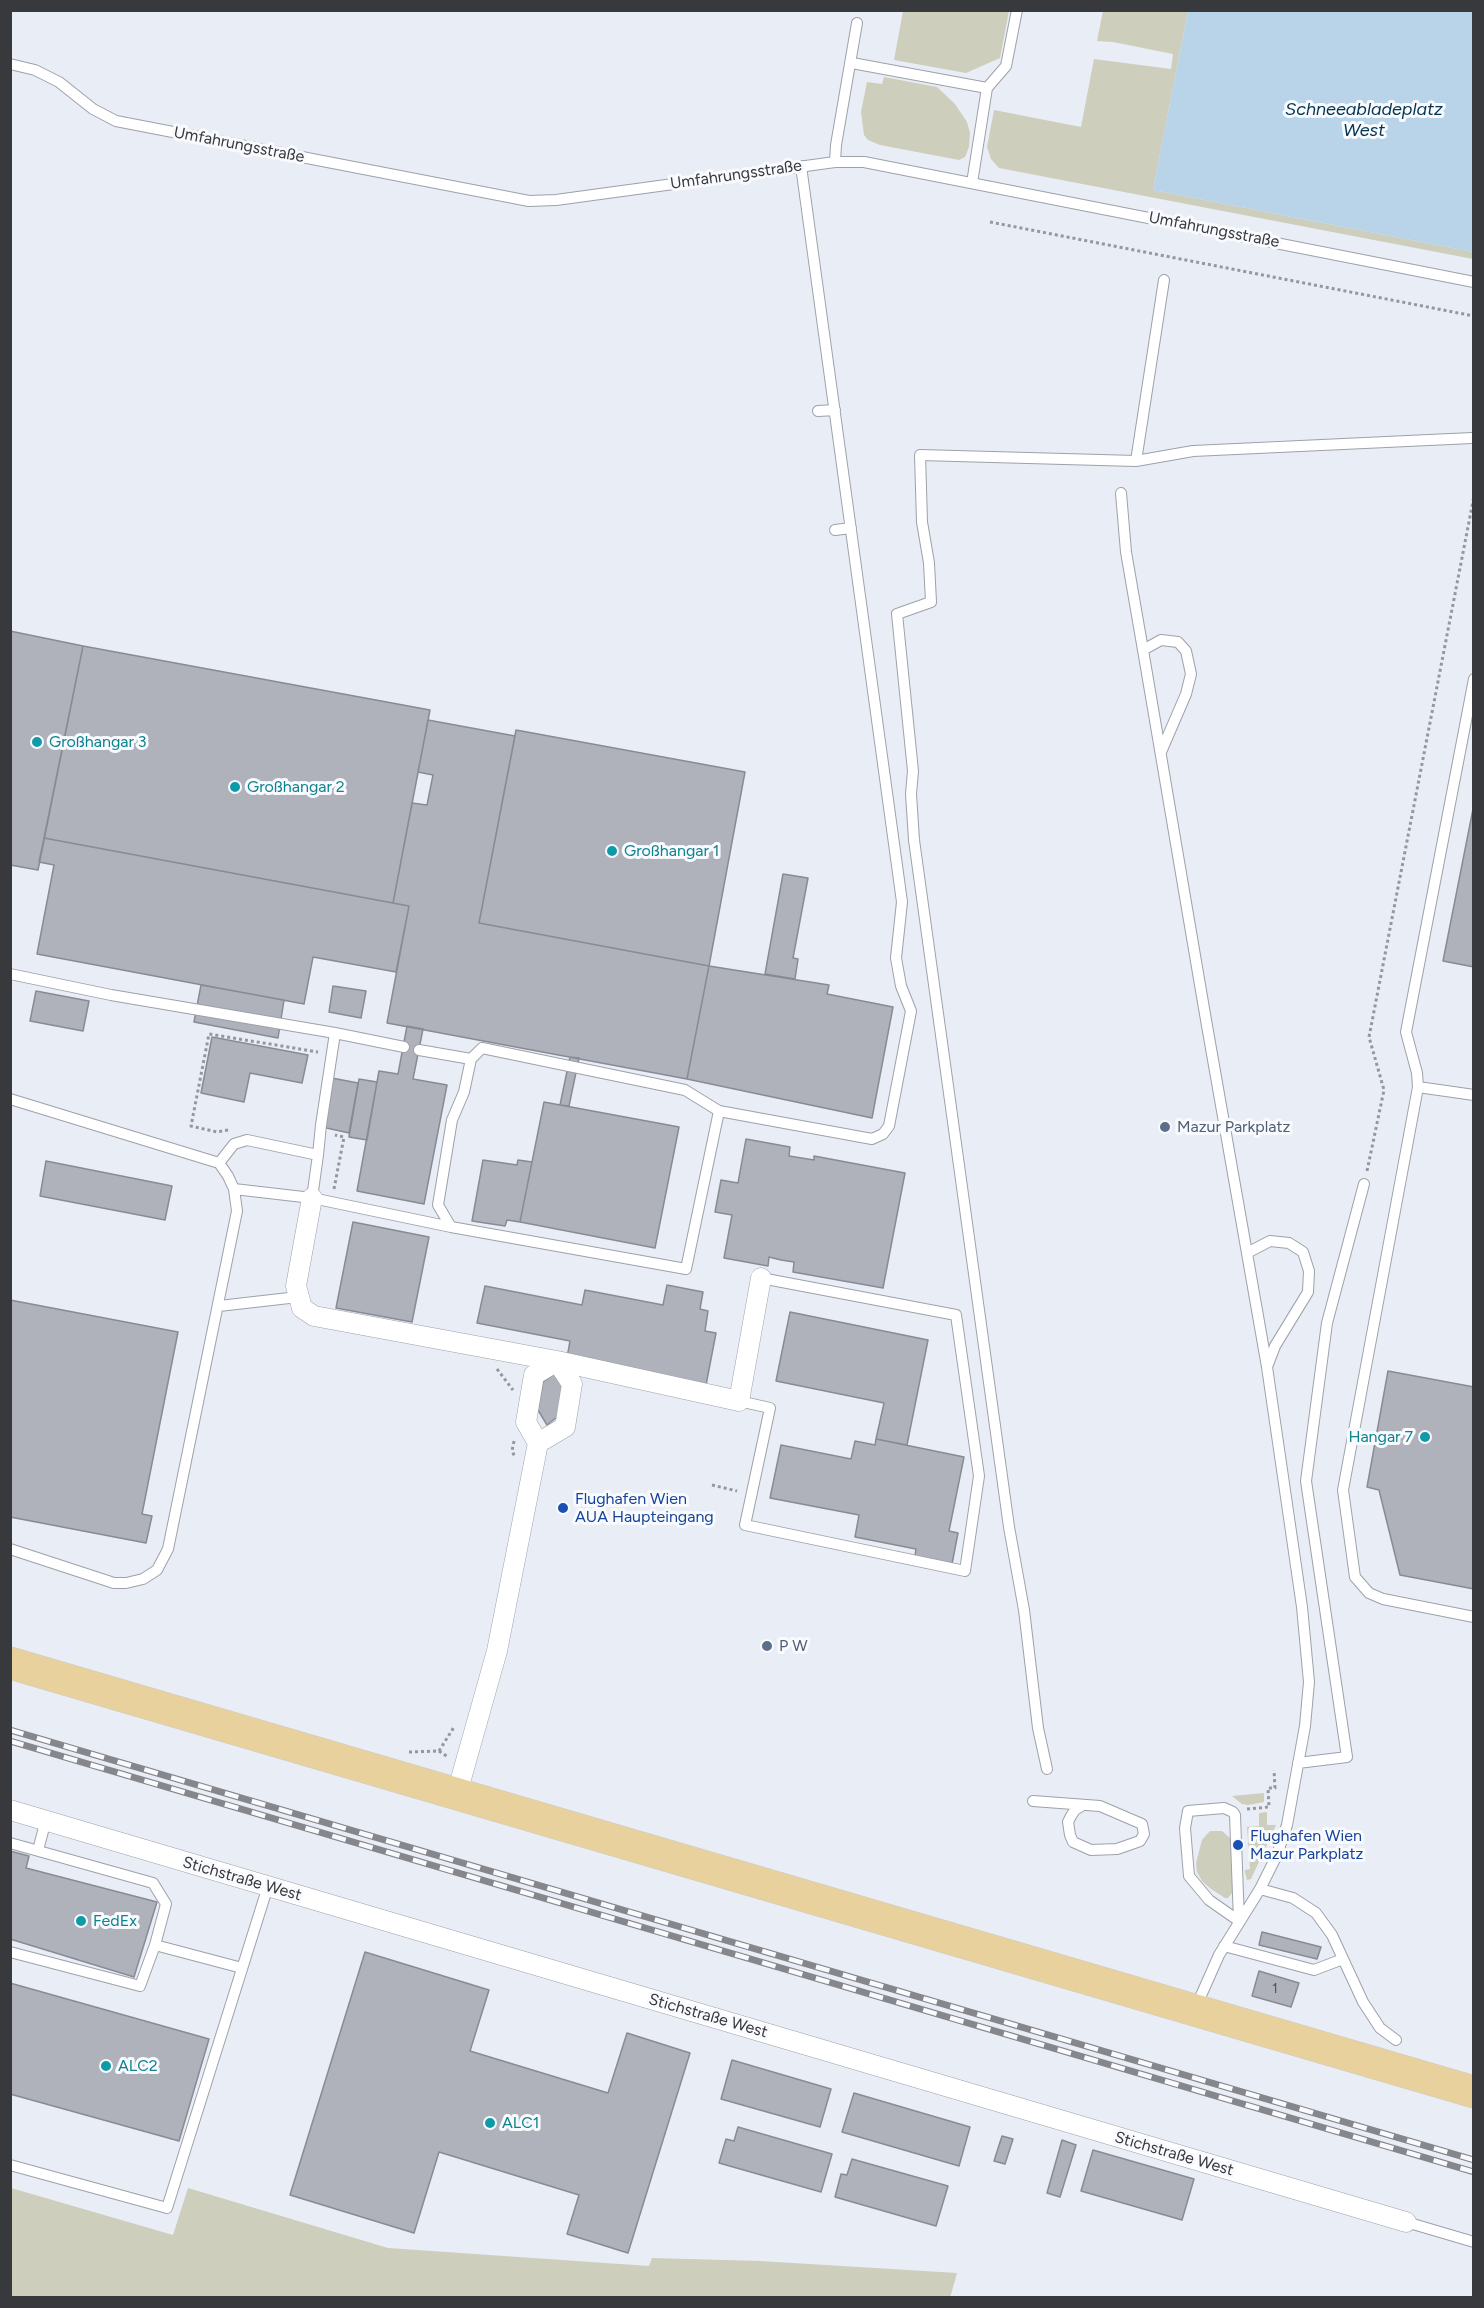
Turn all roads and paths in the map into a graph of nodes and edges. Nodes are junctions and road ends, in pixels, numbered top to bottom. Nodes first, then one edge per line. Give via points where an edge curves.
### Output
1 (1017, 10) edge
2 (857, 23) dead end
3 (852, 63) junction
4 (10, 64) edge
5 (987, 88) junction
6 (835, 162) junction
7 (801, 166) junction
8 (972, 183) junction
9 (990, 222) dead end
10 (1164, 280) dead end
11 (1473, 282) edge
12 (1473, 316) edge
13 (834, 410) junction
14 (818, 411) dead end
15 (1472, 438) dead end
16 (1136, 461) junction
17 (1121, 493) dead end
18 (1473, 496) edge
19 (851, 528) junction
20 (835, 530) dead end
21 (1143, 650) junction
22 (1473, 679) edge
23 (1161, 752) junction
24 (10, 974) edge
25 (335, 1033) junction
26 (404, 1047) dead end
27 (419, 1050) dead end
28 (332, 1055) junction
29 (471, 1059) junction
30 (1418, 1087) junction
31 (1473, 1095) edge
32 (10, 1099) edge
33 (719, 1111) junction
34 (239, 1128) dead end
35 (318, 1155) junction
36 (219, 1163) junction
37 (1364, 1184) joint
38 (234, 1189) junction
39 (312, 1198) junction
40 (451, 1227) junction
41 (1247, 1253) junction
42 (761, 1278) joint
43 (298, 1297) junction
44 (219, 1306) junction
45 (557, 1361) junction
46 (1267, 1367) junction
47 (739, 1401) junction
48 (538, 1443) junction
49 (712, 1485) dead end
50 (752, 1494) junction
51 (10, 1549) edge
52 (1473, 1617) edge
53 (10, 1663) edge
54 (1298, 1763) junction
55 (1047, 1769) dead end
56 (1274, 1770) dead end
57 (457, 1793) junction
58 (1034, 1801) dead end
59 (1083, 1805) junction
60 (10, 1810) edge
61 (1245, 1810) dead end
62 (46, 1820) junction
63 (10, 1843) edge
64 (38, 1850) junction
65 (268, 1886) junction
66 (1260, 1889) junction
67 (1239, 1921) junction
68 (155, 1945) junction
69 (1224, 1946) junction
70 (10, 1952) edge
71 (1343, 1959) junction
72 (242, 1968) junction
73 (1195, 2009) junction
74 (1395, 2040) dead end
75 (1473, 2092) edge
76 (10, 2165) edge
77 (1406, 2222) joint
78 (1473, 2242) edge

1 - 5 lane via 1006,66
2 - 3 lane
3 - 5 lane
3 - 6 lane
4 - 7 lane, Umfahrungsstraße via 59,82 93,109 116,121 529,201
5 - 8 lane
6 - 7 lane, Umfahrungsstraße
6 - 8 lane, Umfahrungsstraße via 864,162
7 - 13 lane
8 - 11 lane, Umfahrungsstraße
9 - 12 path
10 - 16 lane
13 - 14 lane
13 - 19 lane
15 - 16 lane via 1193,451
16 - 55 lane via 920,455 922,522 931,602 897,614 913,771 914,840 1009,1527
17 - 21 lane via 1126,552
18 - 37 path via 1369,1037 1384,1090
19 - 20 lane
19 - 33 lane via 899,868 902,902 896,958 911,1011 889,1126 872,1139
21 - 23 lane
21 - 23 lane via 1161,640 1178,642 1190,662 1186,694
22 - 30 lane via 1406,1032
23 - 41 lane
24 - 25 lane
25 - 26 lane
25 - 28 lane
27 - 29 lane
28 - 34 path via 209,1034 192,1126 217,1132
28 - 35 lane
29 - 33 lane via 482,1048 685,1090
29 - 40 lane via 464,1092 452,1120 438,1205
30 - 31 lane
30 - 52 lane via 1343,1490 1355,1577 1369,1593
32 - 36 lane
33 - 40 lane via 686,1269
35 - 36 lane via 247,1140 234,1144
35 - 39 lane
36 - 38 lane
37 - 54 lane via 1327,1323 1306,1481 1347,1757
38 - 39 lane
38 - 44 lane via 237,1211
39 - 40 lane
39 - 43 street via 296,1286
41 - 46 lane
41 - 46 lane via 1270,1241 1290,1243 1304,1252 1309,1271 1308,1292 1275,1346
42 - 47 street
42 - 50 lane via 956,1315 979,1476 965,1571 745,1526
43 - 44 lane
43 - 45 street via 302,1308 314,1316
44 - 51 lane via 168,1550 158,1570 143,1579 114,1583
45 - 47 street
45 - 48 street via 534,1375 526,1422
45 - 48 street via 572,1384 565,1427
46 - 54 lane via 1309,1682
47 - 50 lane via 770,1408
48 - 57 street via 497,1651
49 - 50 path
53 - 57 main road
54 - 66 lane via 1287,1825
56 - 61 path via 1275,1788 1268,1788 1269,1807
57 - 73 main road
58 - 59 lane
59 - 59 lane via 1068,1822 1073,1842 1090,1850 1117,1849 1140,1841 1144,1834 1142,1824 1100,1806
60 - 62 street, Stichstraße West
62 - 64 lane
62 - 65 street, Stichstraße West
63 - 64 lane
64 - 68 lane via 153,1883 166,1904
65 - 72 lane
65 - 77 street, Stichstraße West
66 - 67 lane
66 - 71 lane via 1293,1898 1316,1913
67 - 67 lane via 1235,1815 1224,1808 1188,1810 1185,1828 1189,1876 1209,1900
67 - 69 lane
68 - 70 lane via 140,1986
68 - 72 lane
69 - 71 lane via 1314,1970
69 - 73 lane
71 - 74 lane via 1380,2028
72 - 76 lane via 167,2208
73 - 75 main road
77 - 78 lane

